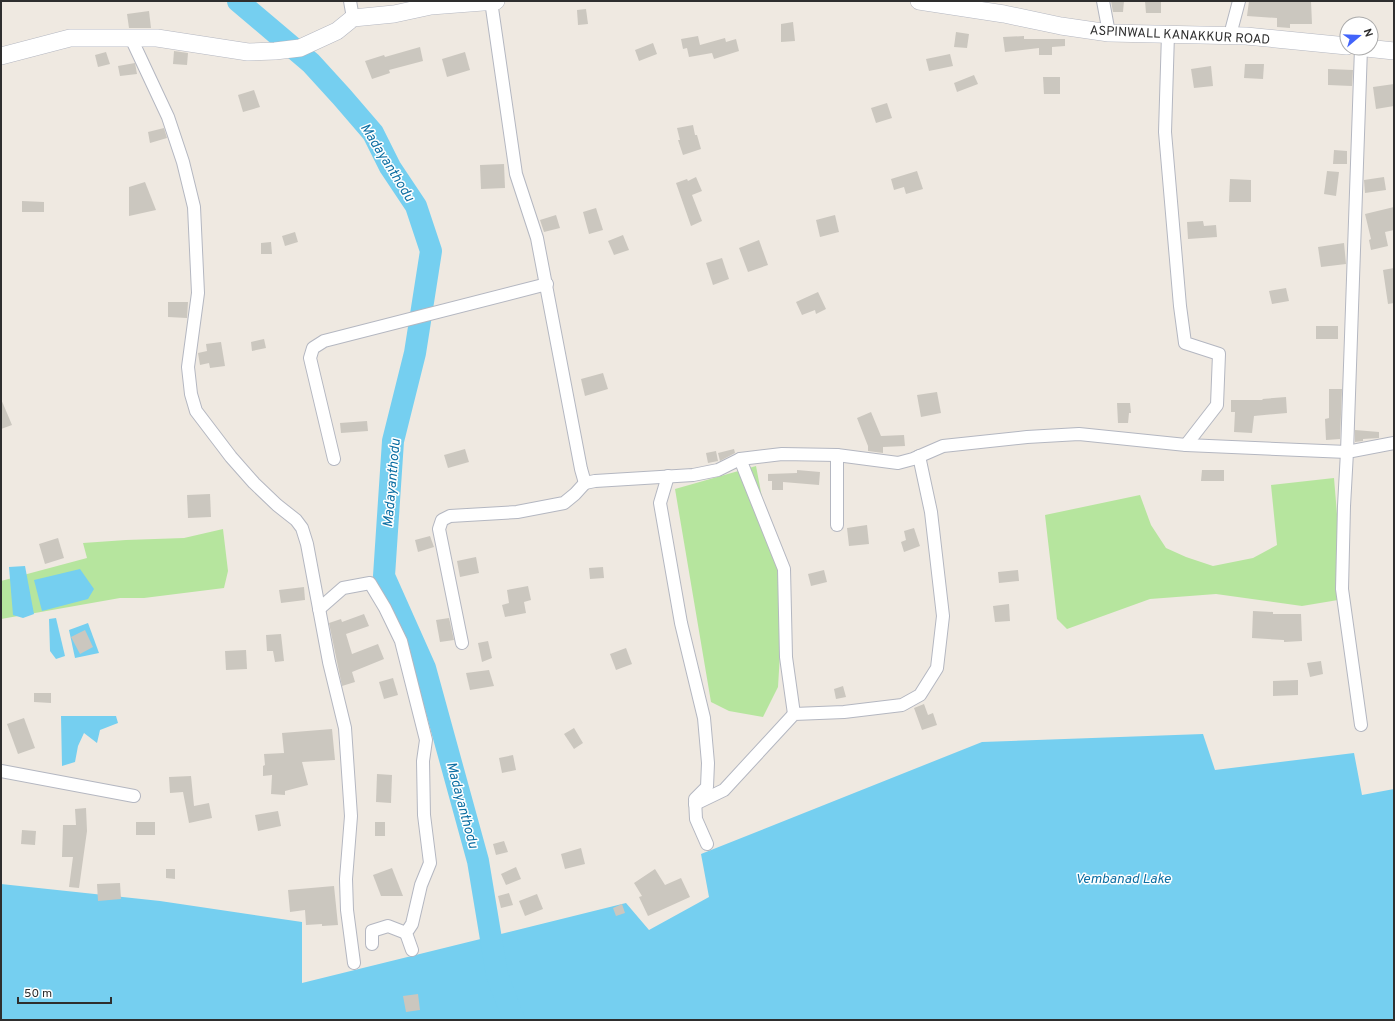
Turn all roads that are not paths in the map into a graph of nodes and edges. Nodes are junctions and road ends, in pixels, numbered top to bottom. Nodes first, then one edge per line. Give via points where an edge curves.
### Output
1 (350, 1) edge
2 (491, 1) edge
3 (496, 1) edge
4 (919, 1) edge
5 (1103, 1) edge
6 (1239, 1) edge
7 (353, 18) junction
8 (1109, 33) junction
9 (1168, 34) junction
10 (1230, 35) junction
11 (131, 38) junction
12 (1339, 45) edge
13 (1379, 49) edge
14 (1394, 51) edge
15 (1, 56) edge
16 (1361, 56) edge
17 (546, 284) junction
18 (1394, 443) edge
19 (1186, 445) junction
20 (1347, 452) junction
21 (837, 455) junction
22 (919, 456) junction
23 (334, 459) dead end
24 (740, 459) junction
25 (668, 476) junction
26 (585, 483) junction
27 (837, 526) dead end
28 (319, 609) junction
29 (462, 643) dead end
30 (794, 714) junction
31 (1361, 725) dead end
32 (1, 771) edge
33 (134, 796) dead end
34 (695, 804) junction
35 (707, 844) dead end
36 (406, 933) junction
37 (372, 944) dead end
38 (412, 950) dead end
39 (354, 963) dead end

1 - 7 street
2 - 3 main road
2 - 7 main road via 431,6 394,14
2 - 17 street via 516,174 537,238
4 - 8 main road, ASPINWALL KANAKKUR ROAD
5 - 8 street
6 - 10 street
7 - 11 main road via 337,31 300,48 275,51 248,52 157,38
8 - 9 main road, ASPINWALL KANAKKUR ROAD
9 - 10 main road, ASPINWALL KANAKKUR ROAD
9 - 19 street via 1166,132 1185,343 1219,354 1217,405
10 - 12 main road, ASPINWALL KANAKKUR ROAD
11 - 15 main road via 70,38
11 - 28 street via 168,117 184,162 194,207 198,293 188,367 190,394 196,411 232,457 254,483 302,528
13 - 14 main road
16 - 20 street
17 - 23 street via 324,341 313,348 310,358
17 - 26 street
18 - 20 street
19 - 20 street
19 - 22 street via 1079,434 943,446
20 - 31 street via 1342,589
21 - 22 street via 898,463
21 - 24 street via 782,454
21 - 27 street
22 - 30 street via 931,512 943,616 937,668 920,695 902,705 844,712
24 - 25 street via 718,470
24 - 30 street via 784,569 786,657
25 - 26 street
25 - 34 street via 660,504 681,623 704,718 708,763 706,787 694,799
26 - 29 street via 564,503 517,512 450,516 442,520 439,528
28 - 36 street via 343,588 370,583 401,641 426,740 423,761 424,815 430,863 421,885 412,924
28 - 39 street via 345,728 352,816 346,879
30 - 34 street via 724,790
32 - 33 street
34 - 35 street via 696,819
36 - 37 street via 388,926 372,931
36 - 38 street

